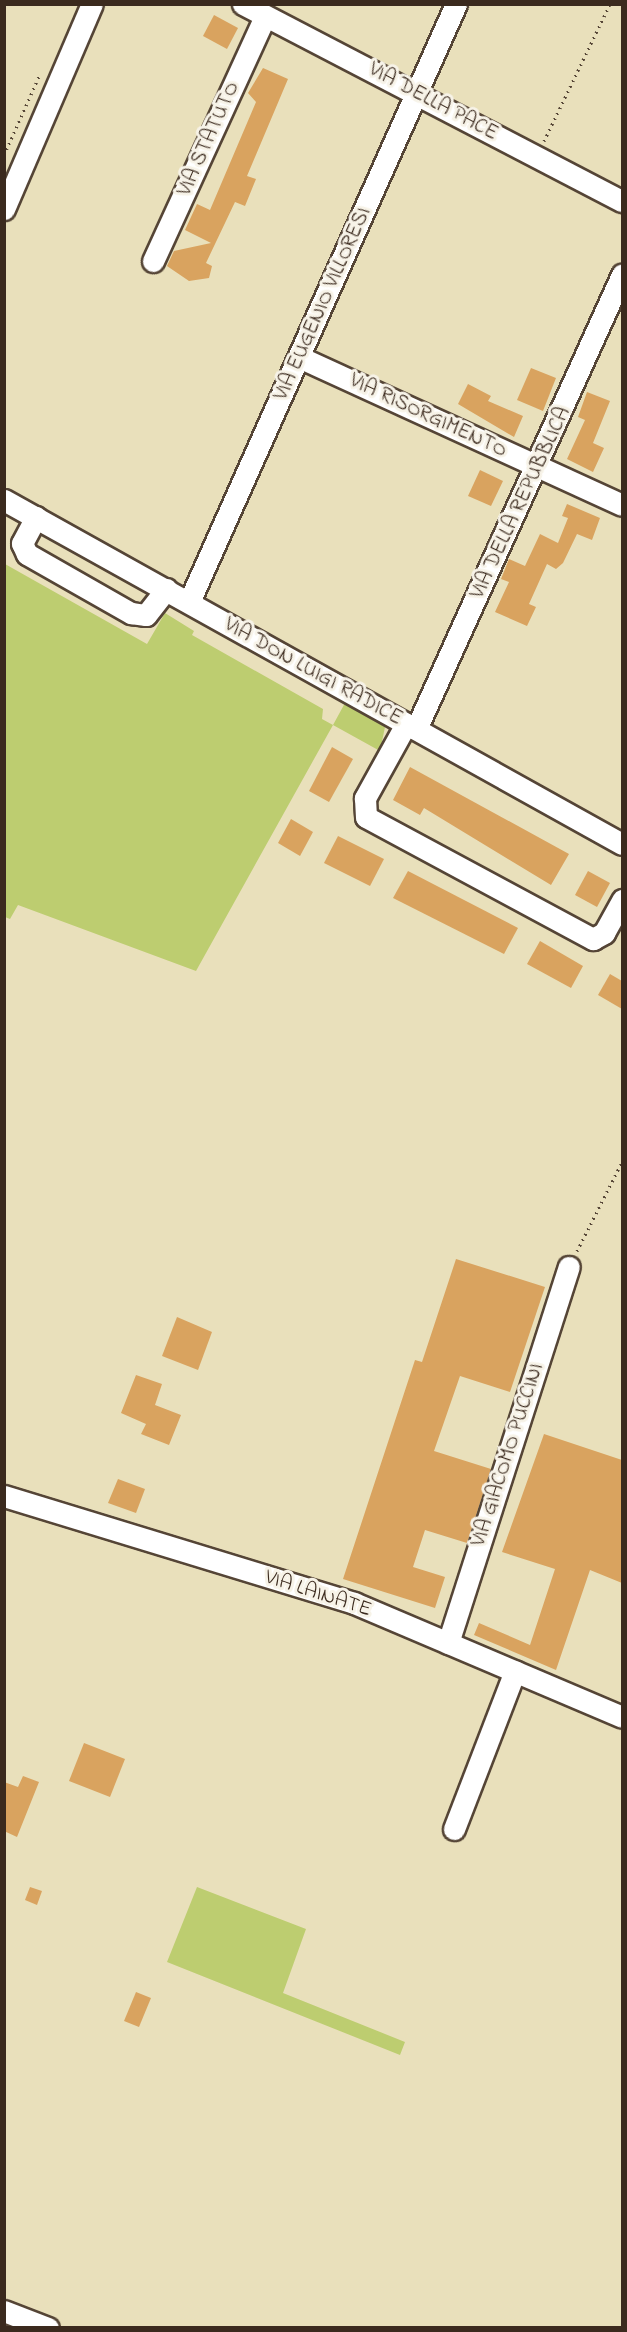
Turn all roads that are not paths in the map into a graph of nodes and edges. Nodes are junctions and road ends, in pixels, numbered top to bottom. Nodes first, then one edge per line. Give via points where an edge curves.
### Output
1 (92, 4) edge
2 (243, 4) edge
3 (456, 4) edge
4 (265, 16) junction
5 (418, 92) junction
6 (622, 201) edge
7 (4, 210) edge
8 (153, 261) dead end
9 (622, 275) edge
10 (298, 357) junction
11 (539, 467) junction
12 (4, 500) edge
13 (622, 505) edge
14 (36, 518) junction
15 (166, 589) junction
16 (189, 602) junction
17 (411, 727) junction
18 (622, 844) edge
19 (622, 900) edge
20 (568, 1267) road end
21 (4, 1496) edge
22 (448, 1643) junction
23 (515, 1671) junction
24 (622, 1717) edge
25 (454, 1829) dead end
26 (4, 2312) edge
27 (48, 2328) edge

1 - 7 street
2 - 4 street, VIA DELLA PACE
3 - 5 street, VIA EUGENIO VILLORESI
4 - 5 street, VIA DELLA PACE
4 - 8 street, VIA STATUTO
5 - 6 street, VIA DELLA PACE
5 - 10 street, VIA EUGENIO VILLORESI
9 - 11 street, VIA DELLA REPUBBLICA
10 - 11 street, VIA RISORGIMENTO
10 - 16 street, VIA EUGENIO VILLORESI
11 - 13 street, VIA RISORGIMENTO
11 - 17 street, VIA DELLA REPUBBLICA
12 - 14 street, VIA DON LUIGI RADICE
14 - 15 street, VIA DON LUIGI RADICE
14 - 15 street via 22,543 27,554 131,613 146,615
15 - 16 street, VIA DON LUIGI RADICE
16 - 17 street, VIA DON LUIGI RADICE
17 - 18 street, VIA DON LUIGI RADICE
17 - 19 street, VIA DELLA REPUBBLICA via 365,798 366,817 592,939 604,933
20 - 22 street, VIA GIACOMO PUCCINI
21 - 22 street, VIA LAINATE via 354,1604
22 - 23 street, VIA LAINATE
23 - 24 street, VIA LAINATE
23 - 25 street
26 - 27 street

